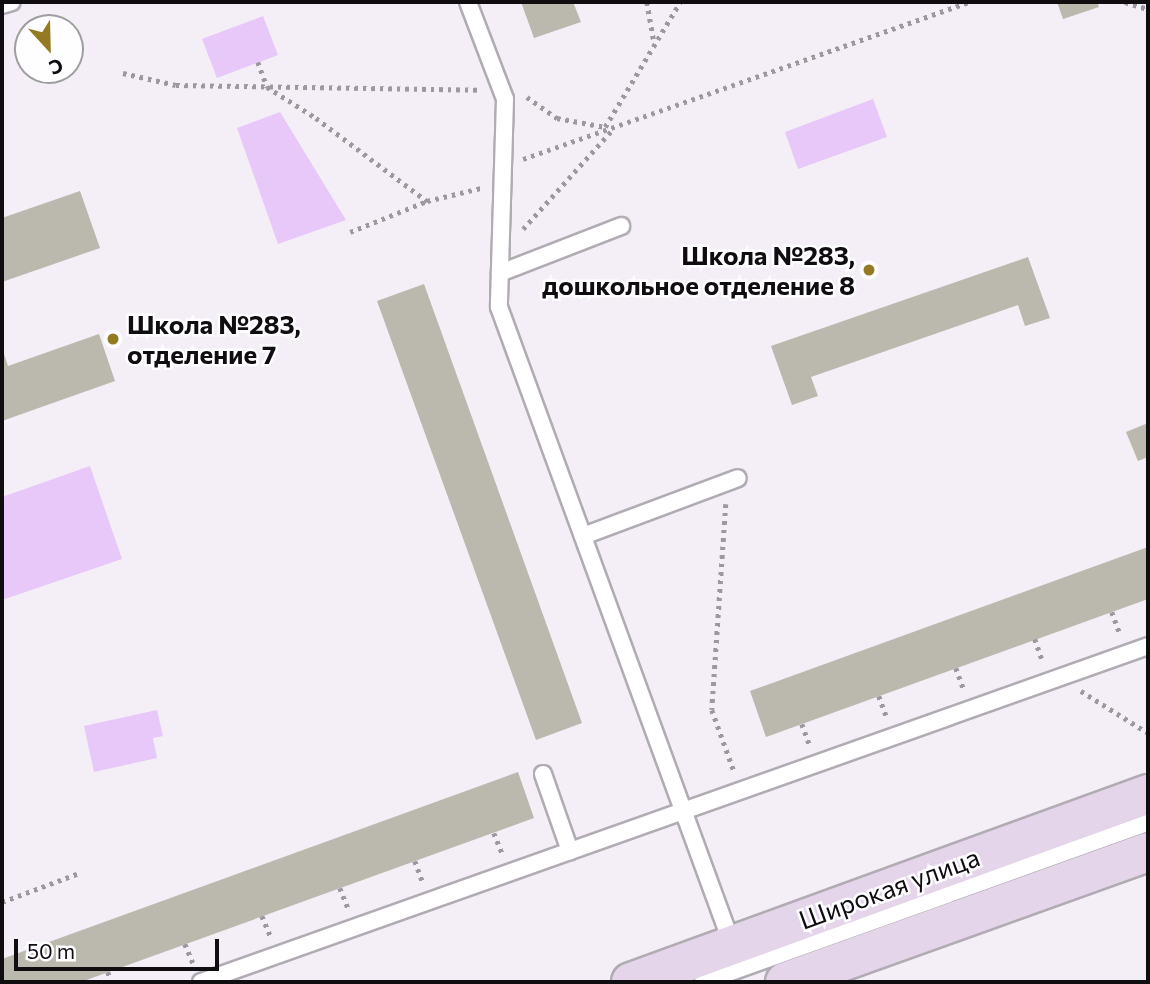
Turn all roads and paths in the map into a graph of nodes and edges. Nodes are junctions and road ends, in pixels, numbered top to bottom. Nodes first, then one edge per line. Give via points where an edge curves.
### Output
1 (12, 2) edge
2 (468, 2) edge
3 (647, 2) edge
4 (680, 2) edge
5 (970, 2) edge
6 (1125, 2) edge
7 (2, 5) edge
8 (1148, 9) edge
9 (654, 41) junction
10 (258, 62) dead end
11 (492, 65) junction
12 (123, 73) dead end
13 (267, 87) junction
14 (505, 99) junction
15 (605, 127) junction
16 (613, 128) junction
17 (503, 175) junction
18 (426, 201) junction
19 (621, 226) dead end
20 (350, 232) dead end
21 (500, 253) junction
22 (500, 273) junction
23 (733, 480) joint
24 (583, 536) junction
25 (1148, 646) edge
26 (1060, 678) junction
27 (1148, 733) edge
28 (543, 774) dead end
29 (741, 790) junction
30 (1148, 794) edge
31 (683, 811) junction
32 (1148, 823) edge
33 (570, 851) junction
34 (1148, 852) edge
35 (79, 873) dead end
36 (2, 902) edge
37 (733, 944) junction
38 (108, 972) dead end
39 (111, 982) edge
40 (201, 982) edge
41 (631, 982) edge
42 (703, 982) edge
43 (785, 982) edge

1 - 7 lane
2 - 11 lane
3 - 9 path
4 - 9 path
5 - 16 path
6 - 8 path
9 - 15 path
10 - 13 path
11 - 14 lane
11 - 15 path via 557,118
12 - 13 path via 176,85
13 - 14 path via 478,89
13 - 18 path
14 - 17 lane
15 - 16 path
16 - 17 path
16 - 21 path
17 - 18 path
17 - 21 lane
18 - 20 path
19 - 22 lane
21 - 22 lane
22 - 24 lane via 499,307
23 - 24 lane
23 - 29 path via 712,710
24 - 31 lane
25 - 26 lane
26 - 27 path
26 - 29 lane
28 - 33 lane
29 - 31 lane
30 - 37 main road, Широкая улица
31 - 33 lane
31 - 37 lane
32 - 42 lane, Широкая улица
33 - 40 lane
34 - 43 main road, Широкая улица
35 - 36 path
37 - 41 main road, Широкая улица
38 - 39 path

